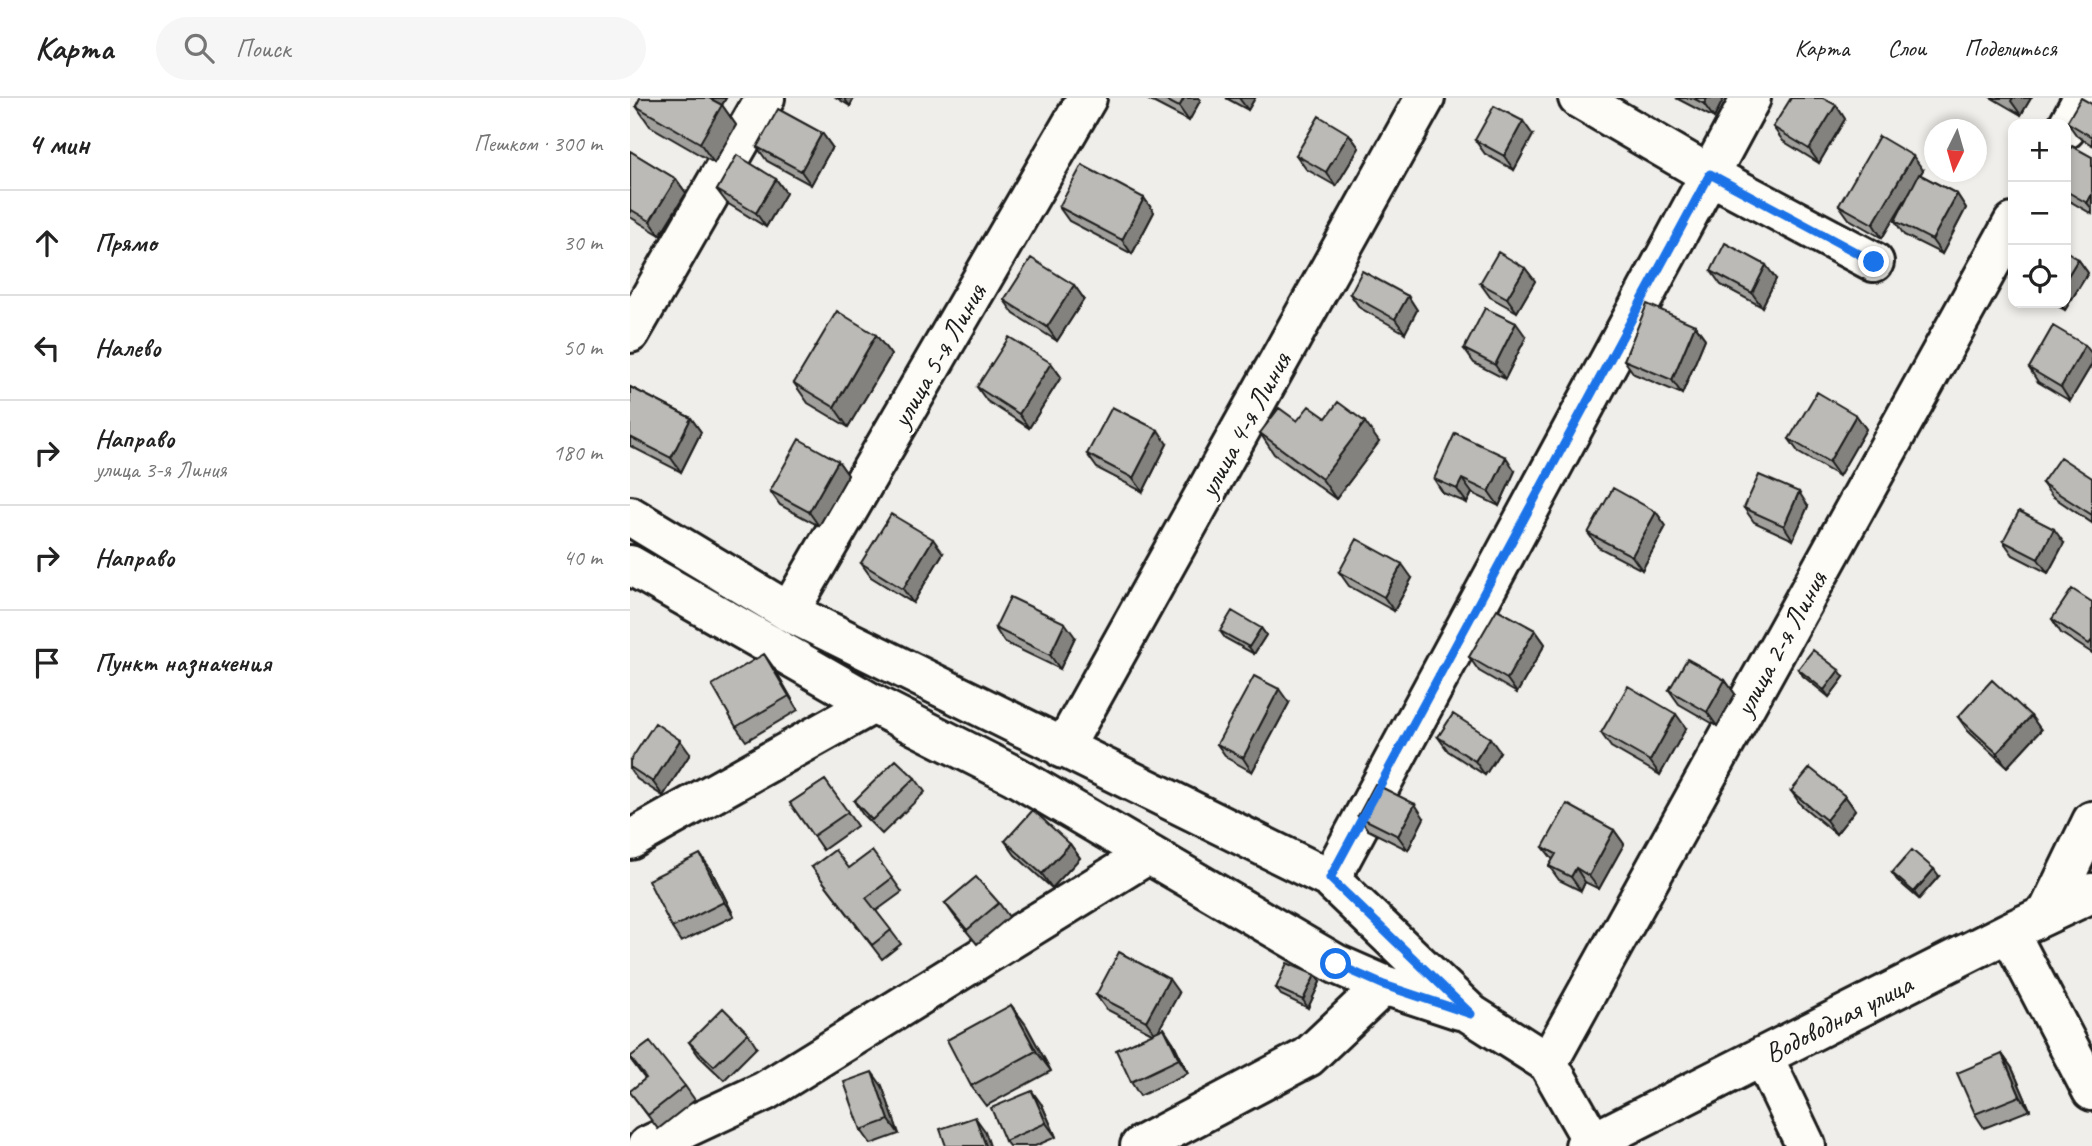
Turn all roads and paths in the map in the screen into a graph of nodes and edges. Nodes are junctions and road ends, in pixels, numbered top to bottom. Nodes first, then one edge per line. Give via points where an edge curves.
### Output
1 (765, 98) edge
2 (1087, 98) edge
3 (1426, 98) edge
4 (1578, 98) edge
5 (1751, 98) edge
6 (2083, 98) edge
7 (2071, 119) edge
8 (1710, 174) junction
9 (2008, 232) edge
10 (1874, 262) dead end
11 (630, 333) edge
12 (630, 516) edge
13 (630, 565) edge
14 (789, 612) junction
15 (873, 704) junction
16 (1063, 749) junction
17 (2092, 821) edge
18 (630, 840) edge
19 (1147, 855) junction
20 (1330, 878) junction
21 (2092, 893) edge
22 (2047, 914) junction
23 (2009, 932) junction
24 (1384, 985) junction
25 (1471, 1014) junction
26 (1763, 1056) junction
27 (1548, 1063) junction
28 (2092, 1091) edge
29 (1589, 1144) edge
30 (647, 1146) edge
31 (1140, 1146) edge
32 (1806, 1146) edge

1 - 11 street
2 - 14 street, улица 5-я Линия
3 - 16 street, улица 4-я Линия
4 - 8 street
5 - 8 street
6 - 7 street
8 - 10 street
8 - 20 street
9 - 27 street, улица 2-я Линия
12 - 14 street
13 - 15 street
14 - 16 street
15 - 18 street
15 - 19 street via 1015,776
16 - 20 street
17 - 22 street
19 - 24 street via 1336,964
19 - 30 street via 765,1091
20 - 25 street
21 - 22 street, Водоводная улица
22 - 23 street, Водоводная улица
23 - 26 street, Водоводная улица
23 - 28 street
24 - 25 street
24 - 31 street via 1308,1057
25 - 27 street
26 - 29 street, Водоводная улица
26 - 32 street
27 - 29 street

